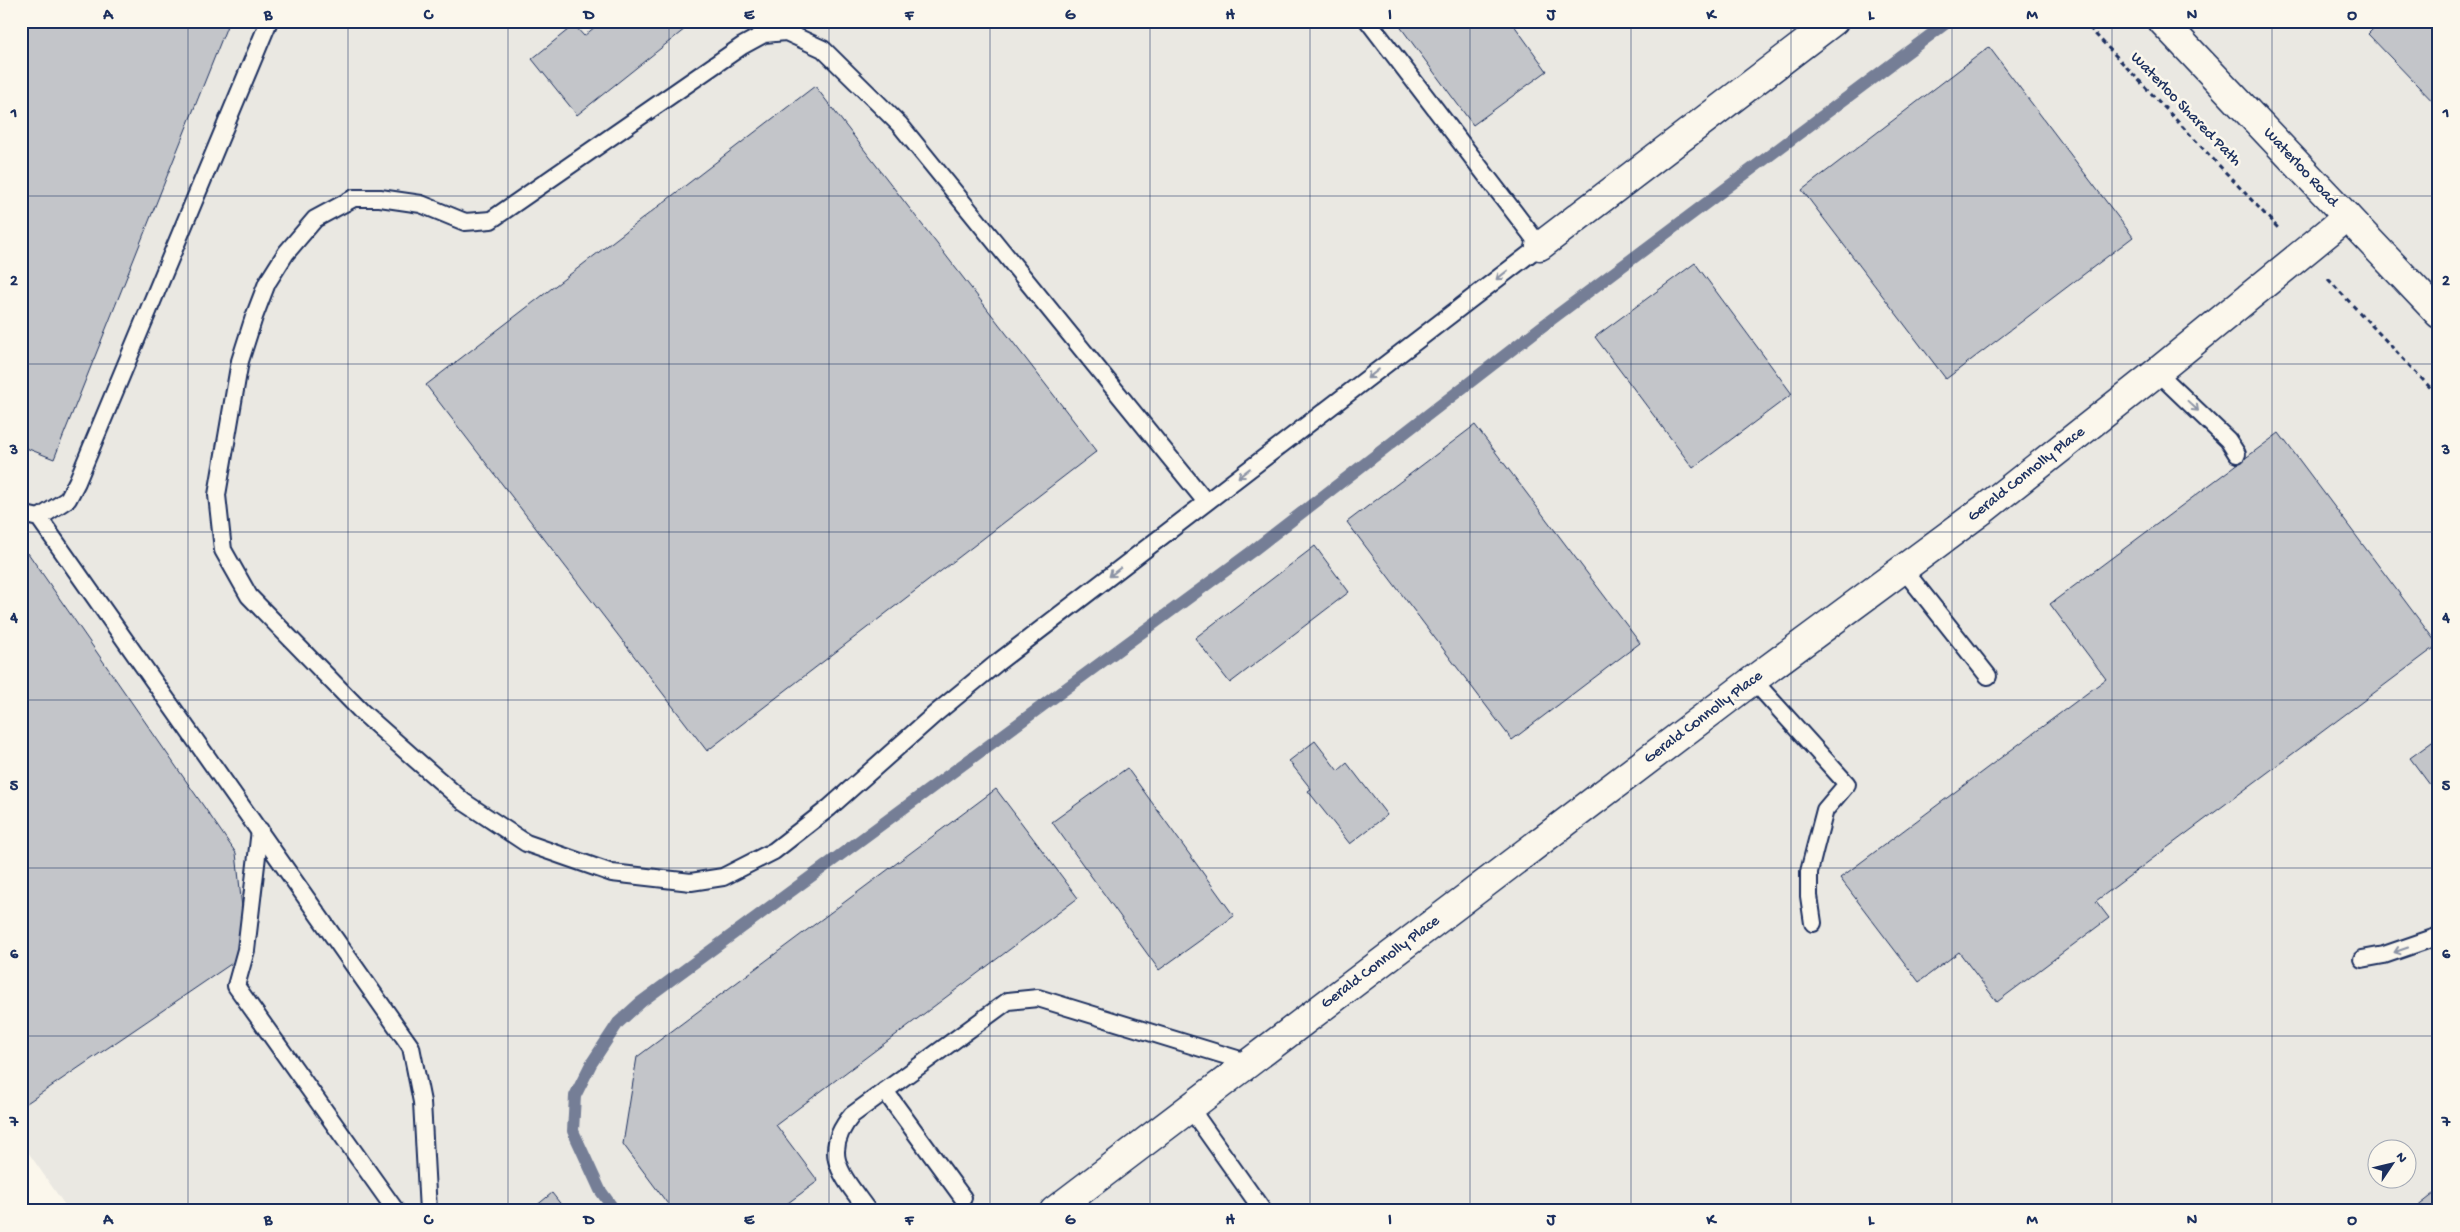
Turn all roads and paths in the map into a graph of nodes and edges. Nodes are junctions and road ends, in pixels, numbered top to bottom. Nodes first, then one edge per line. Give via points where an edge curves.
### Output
1 (269, 21) edge
2 (1368, 21) edge
3 (1834, 21) edge
4 (2083, 21) edge
5 (2162, 21) edge
6 (2347, 217) junction
7 (2268, 218) dead end
8 (1540, 246) junction
9 (2347, 299) dead end
10 (2439, 314) edge
11 (2157, 372) junction
12 (2439, 397) edge
13 (2237, 454) dead end
14 (1206, 502) junction
15 (21, 514) edge
16 (39, 518) junction
17 (1904, 570) junction
18 (1988, 676) dead end
19 (1753, 680) junction
20 (260, 830) junction
21 (1814, 923) dead end
22 (2439, 936) edge
23 (2362, 959) dead end
24 (1250, 1063) junction
25 (885, 1091) junction
26 (1190, 1108) junction
27 (963, 1198) dead end
28 (396, 1211) edge
29 (428, 1211) edge
30 (868, 1211) edge
31 (1054, 1211) edge
32 (1263, 1211) edge

1 - 16 lane via 77,482 68,499
2 - 8 lane
3 - 8 street
4 - 7 path, Waterloo Shared Path
5 - 6 street, Waterloo Road
6 - 10 street, Waterloo Road
6 - 11 street, Gerald Connolly Place
8 -> 14 lane
9 - 12 path
11 -> 13 lane via 2228,440
11 - 17 street, Gerald Connolly Place
14 -> 14 lane via 997,663 829,808 774,851 723,877 691,882 612,873 526,843 464,802 362,712 249,596 223,550 217,495 240,361 267,283 286,253 316,219 354,198 380,198 421,204 465,222 491,220 742,46 764,34 786,32 822,49 900,125
15 - 16 lane
16 - 20 lane
17 - 18 lane
17 - 19 street, Gerald Connolly Place
19 - 21 lane via 1847,784 1825,810 1809,872
19 - 24 street, Gerald Connolly Place
20 - 28 lane via 246,950 236,986
20 - 29 lane via 411,1047 422,1102
22 -> 23 lane via 2384,956
24 - 25 lane via 1038,998 1022,998 1008,1000
24 - 26 street, Gerald Connolly Place
25 - 27 lane
25 - 30 lane via 852,1115 834,1143 842,1175
26 - 31 street, Gerald Connolly Place
26 - 32 lane

